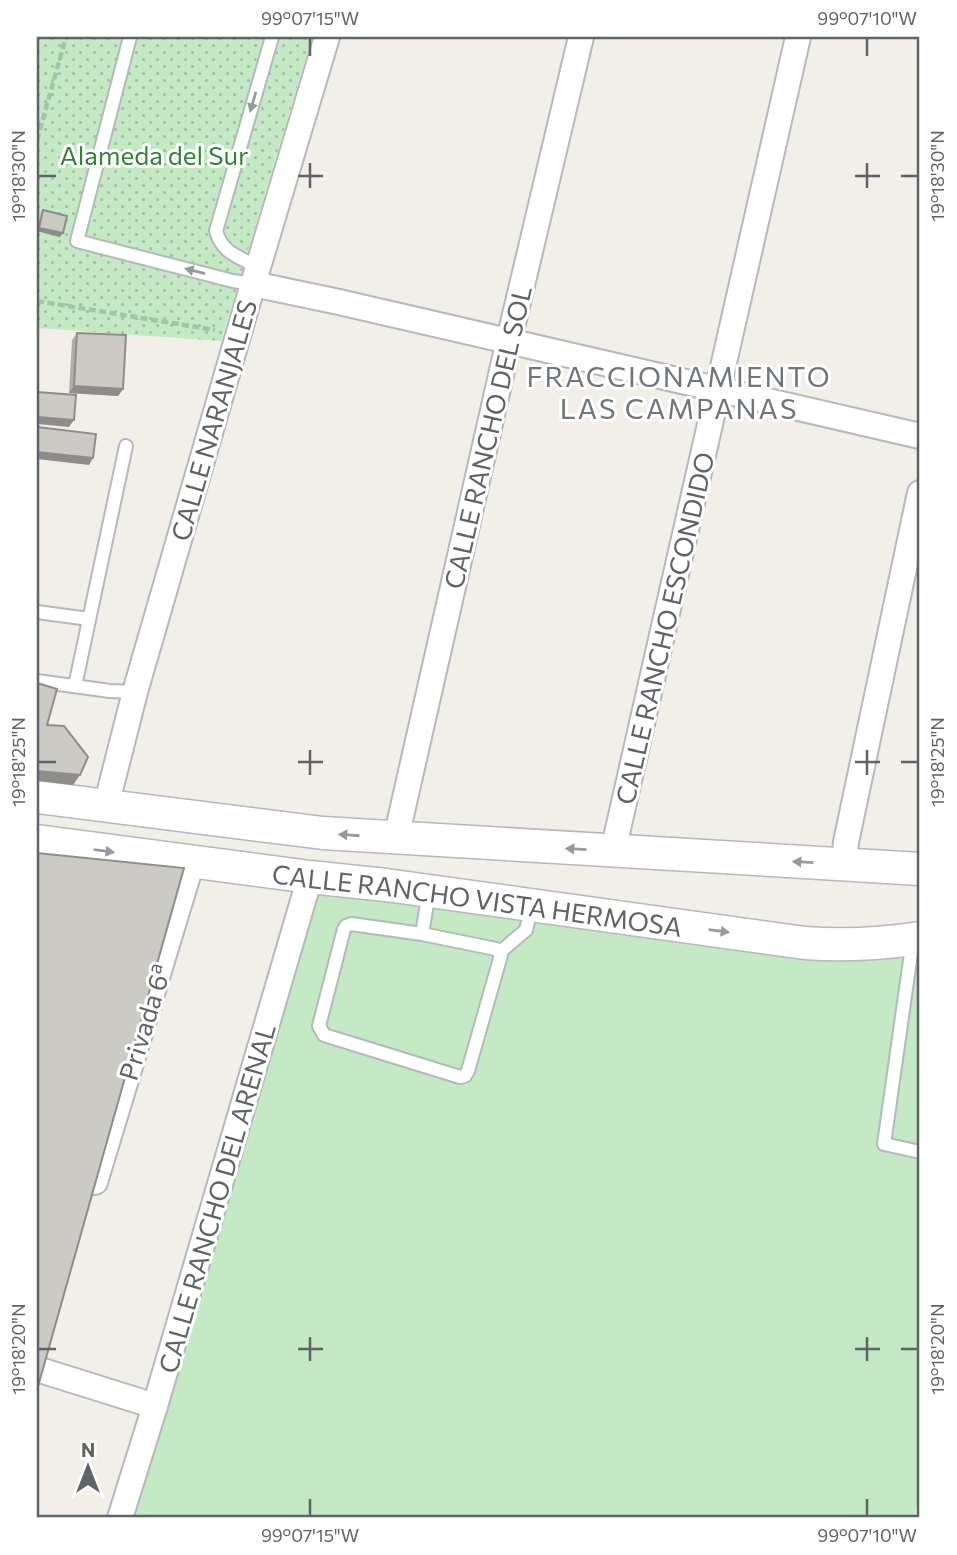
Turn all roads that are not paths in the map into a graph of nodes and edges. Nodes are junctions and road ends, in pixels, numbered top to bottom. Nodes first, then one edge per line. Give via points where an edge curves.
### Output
1 (130, 37) edge
2 (272, 37) edge
3 (327, 37) edge
4 (581, 37) edge
5 (798, 37) edge
6 (255, 275) junction
7 (509, 340) junction
8 (718, 389) junction
9 (920, 436) edge
10 (126, 446) dead end
11 (920, 493) edge
12 (37, 612) edge
13 (89, 619) junction
14 (37, 681) edge
15 (75, 686) junction
16 (135, 692) junction
17 (37, 797) edge
18 (106, 806) junction
19 (396, 838) junction
20 (37, 841) edge
21 (612, 851) junction
22 (192, 862) junction
23 (844, 865) junction
24 (920, 869) edge
25 (310, 877) junction
26 (430, 891) junction
27 (532, 905) junction
28 (422, 934) junction
29 (916, 938) edge
30 (500, 952) junction
31 (920, 1152) edge
32 (95, 1182) edge
33 (47, 1344) edge
34 (38, 1375) edge
35 (155, 1406) junction
36 (120, 1518) edge

6 -> 1 lane via 233,281 77,241
2 -> 6 lane via 216,231 224,249
3 - 6 street, CALLE NARANJALES
4 - 7 street, CALLE RANCHO DEL SOL
5 - 8 street, CALLE RANCHO ESCONDIDO
6 - 7 street via 339,302
6 - 16 street, CALLE NARANJALES
7 - 8 street
7 - 19 street, CALLE RANCHO DEL SOL
8 - 9 street
8 - 21 street, CALLE RANCHO ESCONDIDO
10 - 13 lane
11 - 23 street
12 - 13 lane
13 - 15 lane
14 - 15 lane
15 - 16 lane
16 - 18 street, CALLE NARANJALES
17 - 18 street, CALLE RANCHO VISTA HERMOSA
19 -> 18 street, CALLE RANCHO VISTA HERMOSA via 323,834
21 -> 19 street, CALLE RANCHO VISTA HERMOSA
20 -> 22 street, CALLE RANCHO VISTA HERMOSA
23 -> 21 street, CALLE RANCHO VISTA HERMOSA
22 - 25 street, CALLE RANCHO VISTA HERMOSA
22 - 32 street, Privada 6ª
23 - 24 street, CALLE RANCHO VISTA HERMOSA
25 - 26 street, CALLE RANCHO VISTA HERMOSA
25 - 35 street, CALLE RANCHO DEL ARENAL
26 - 27 street, CALLE RANCHO VISTA HERMOSA
26 - 28 lane
27 -> 29 street, CALLE RANCHO VISTA HERMOSA via 805,943 859,945
27 - 30 lane via 526,930
28 - 30 lane
28 - 30 lane via 346,926 320,1031 464,1076
29 - 31 lane via 884,1144
33 - 34 street
34 - 35 street
35 - 36 street, CALLE RANCHO DEL ARENAL

